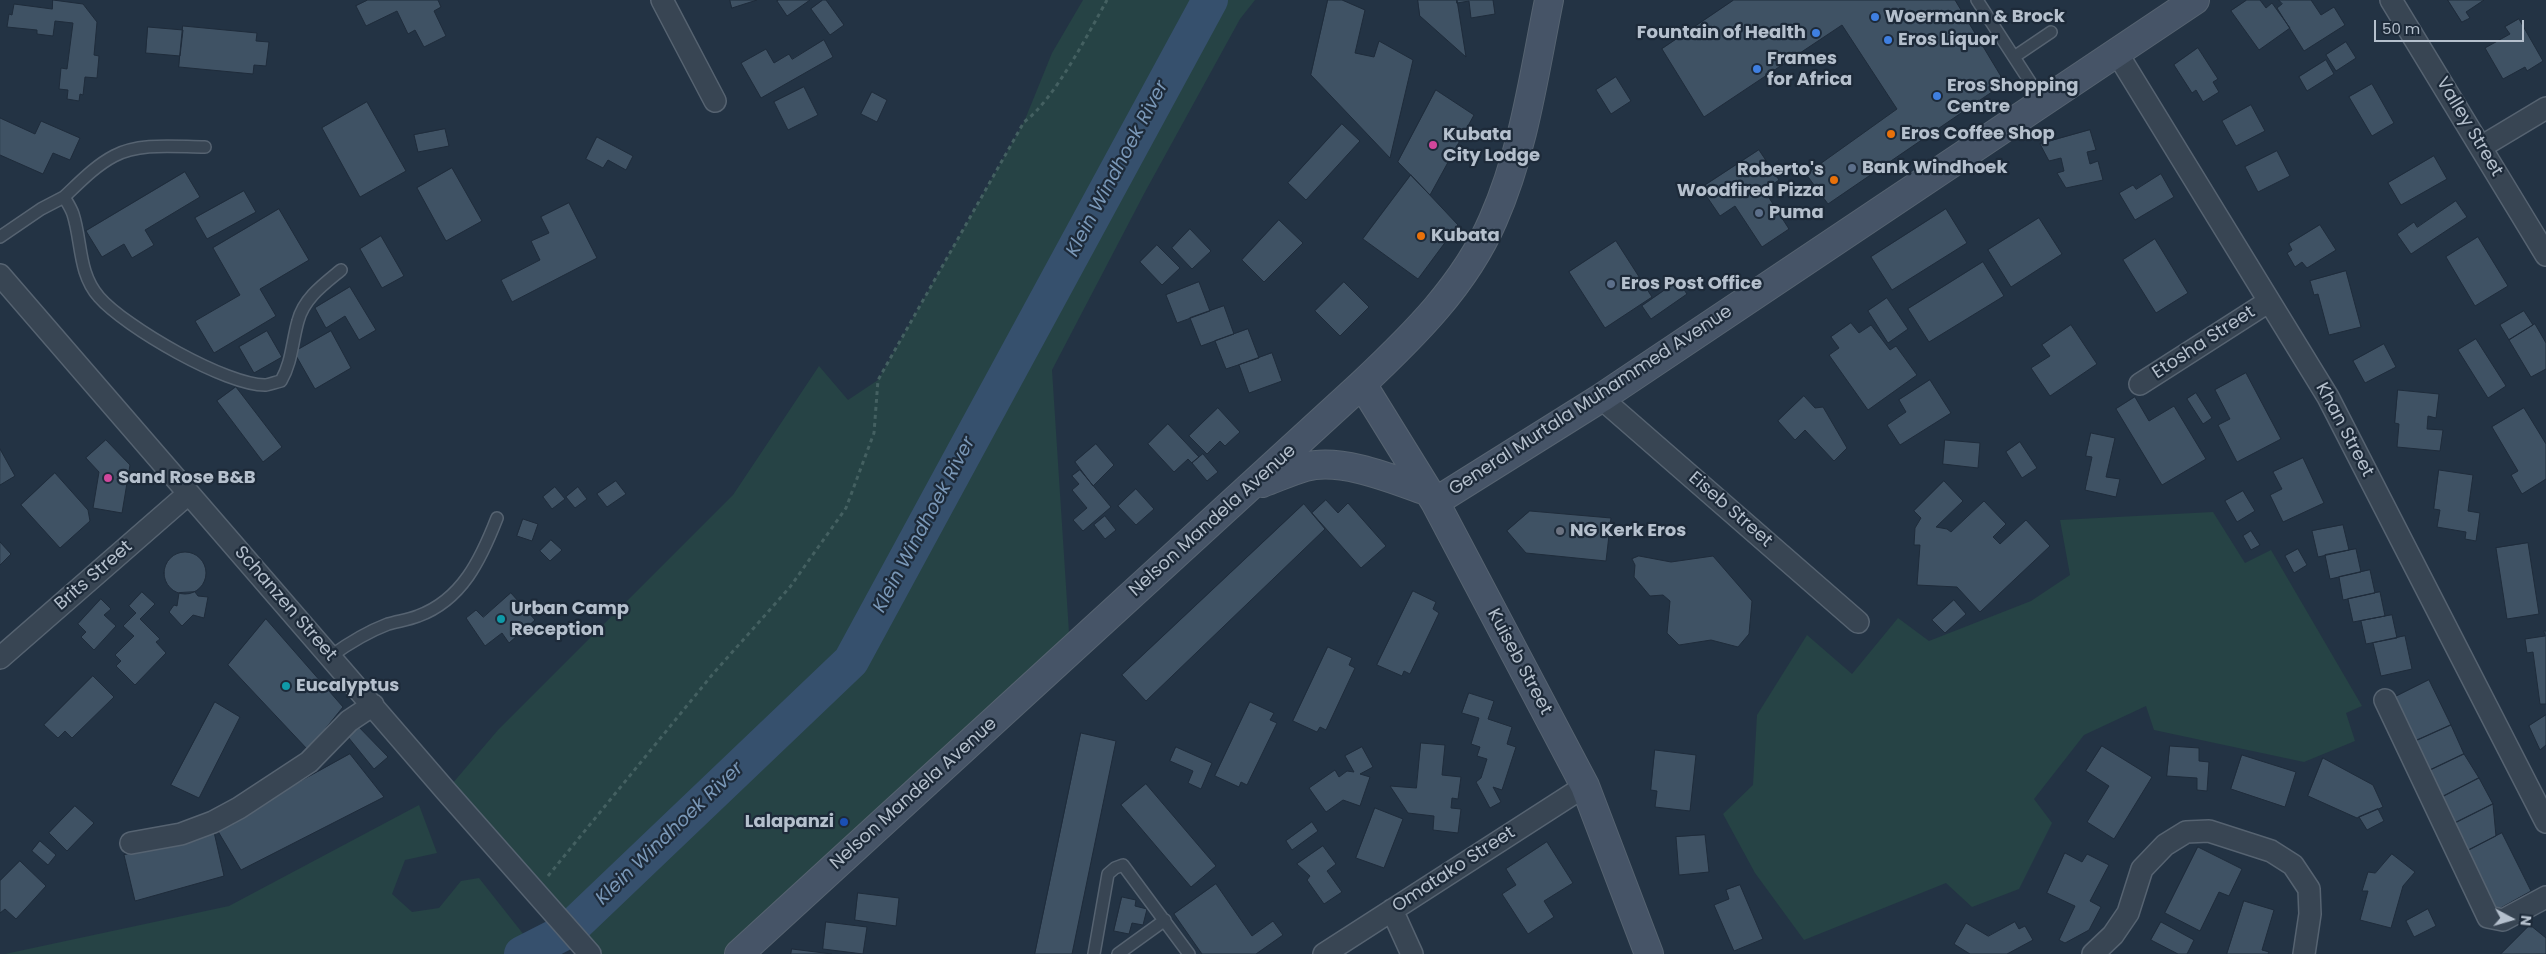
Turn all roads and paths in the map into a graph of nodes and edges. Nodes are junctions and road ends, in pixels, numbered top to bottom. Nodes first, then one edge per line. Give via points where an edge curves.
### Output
1 (662, 0) edge
2 (1107, 0) edge
3 (1549, 0) edge
4 (1977, 0) edge
5 (2195, 0) edge
6 (2391, 0) edge
7 (2051, 32) dead end
8 (2117, 53) junction
9 (2014, 57) junction
10 (715, 101) dead end
11 (2043, 102) junction
12 (2546, 108) edge
13 (206, 147) dead end
14 (2481, 148) junction
15 (64, 197) junction
16 (0, 236) edge
17 (2546, 255) edge
18 (341, 270) dead end
19 (0, 275) edge
20 (2268, 302) junction
21 (1362, 384) junction
22 (2140, 384) dead end
23 (1601, 398) junction
24 (1248, 489) junction
25 (188, 494) junction
26 (1432, 497) junction
27 (497, 518) dead end
28 (1858, 622) dead end
29 (331, 656) junction
30 (0, 658) edge
31 (2385, 700) dead end
32 (373, 705) junction
33 (1585, 786) junction
34 (2546, 822) edge
35 (131, 843) dead end
36 (535, 892) junction
37 (2546, 897) edge
38 (1392, 910) junction
39 (1165, 920) junction
40 (590, 954) edge
41 (739, 954) edge
42 (1094, 954) edge
43 (1118, 954) edge
44 (1189, 954) edge
45 (1324, 954) edge
46 (1412, 954) edge
47 (1649, 954) edge
48 (2093, 954) edge
49 (2304, 954) edge

1 - 10 street
2 - 36 path via 1036,113 1024,122 878,380 874,433 846,508 790,587 712,676
3 - 21 street, Nelson Mandela Avenue via 1523,133 1493,221 1463,274 1438,306
4 - 9 lane
5 - 8 street, General Murtala Muhammed Avenue
6 - 14 street, Valley Street
7 - 9 lane
8 - 11 street, General Murtala Muhammed Avenue
8 - 20 street, Khan Street
9 - 11 lane
11 - 23 street, General Murtala Muhammed Avenue
12 - 14 street
13 - 15 lane via 139,148 116,155
14 - 17 street, Valley Street
15 - 16 lane
15 - 18 lane via 73,213 84,271 99,297 136,327 194,362 240,380 266,385 281,381 289,367 298,318 314,293
19 - 25 street, Schanzen Street
20 - 22 street, Etosha Street
20 - 34 street, Khan Street via 2328,398
21 - 24 street, Nelson Mandela Avenue
21 - 26 street, Kuiseb Street
23 - 26 street, General Murtala Muhammed Avenue
23 - 28 street, Eiseb Street
24 - 26 street via 1307,466 1333,466 1360,469
24 - 41 street, Nelson Mandela Avenue
25 - 29 street, Schanzen Street
25 - 30 street, Brits Street
26 - 33 street, Kuiseb Street
27 - 29 lane via 483,555 454,592 418,616 367,633
29 - 32 street, Schanzen Street
31 - 37 street via 2488,918 2503,920
32 - 35 street via 349,721 309,762 239,808 181,834
32 - 36 street, Schanzen Street
33 - 38 street, Omatako Street
33 - 47 street, Kuiseb Street
36 - 40 street, Schanzen Street
38 - 45 street, Omatako Street
38 - 46 street
39 - 42 lane via 1123,865 1115,868 1108,874
39 - 43 lane
39 - 44 lane
48 - 49 street via 2113,935 2128,913 2142,869 2165,845 2186,832 2209,831 2271,851 2293,865 2309,889 2310,914

